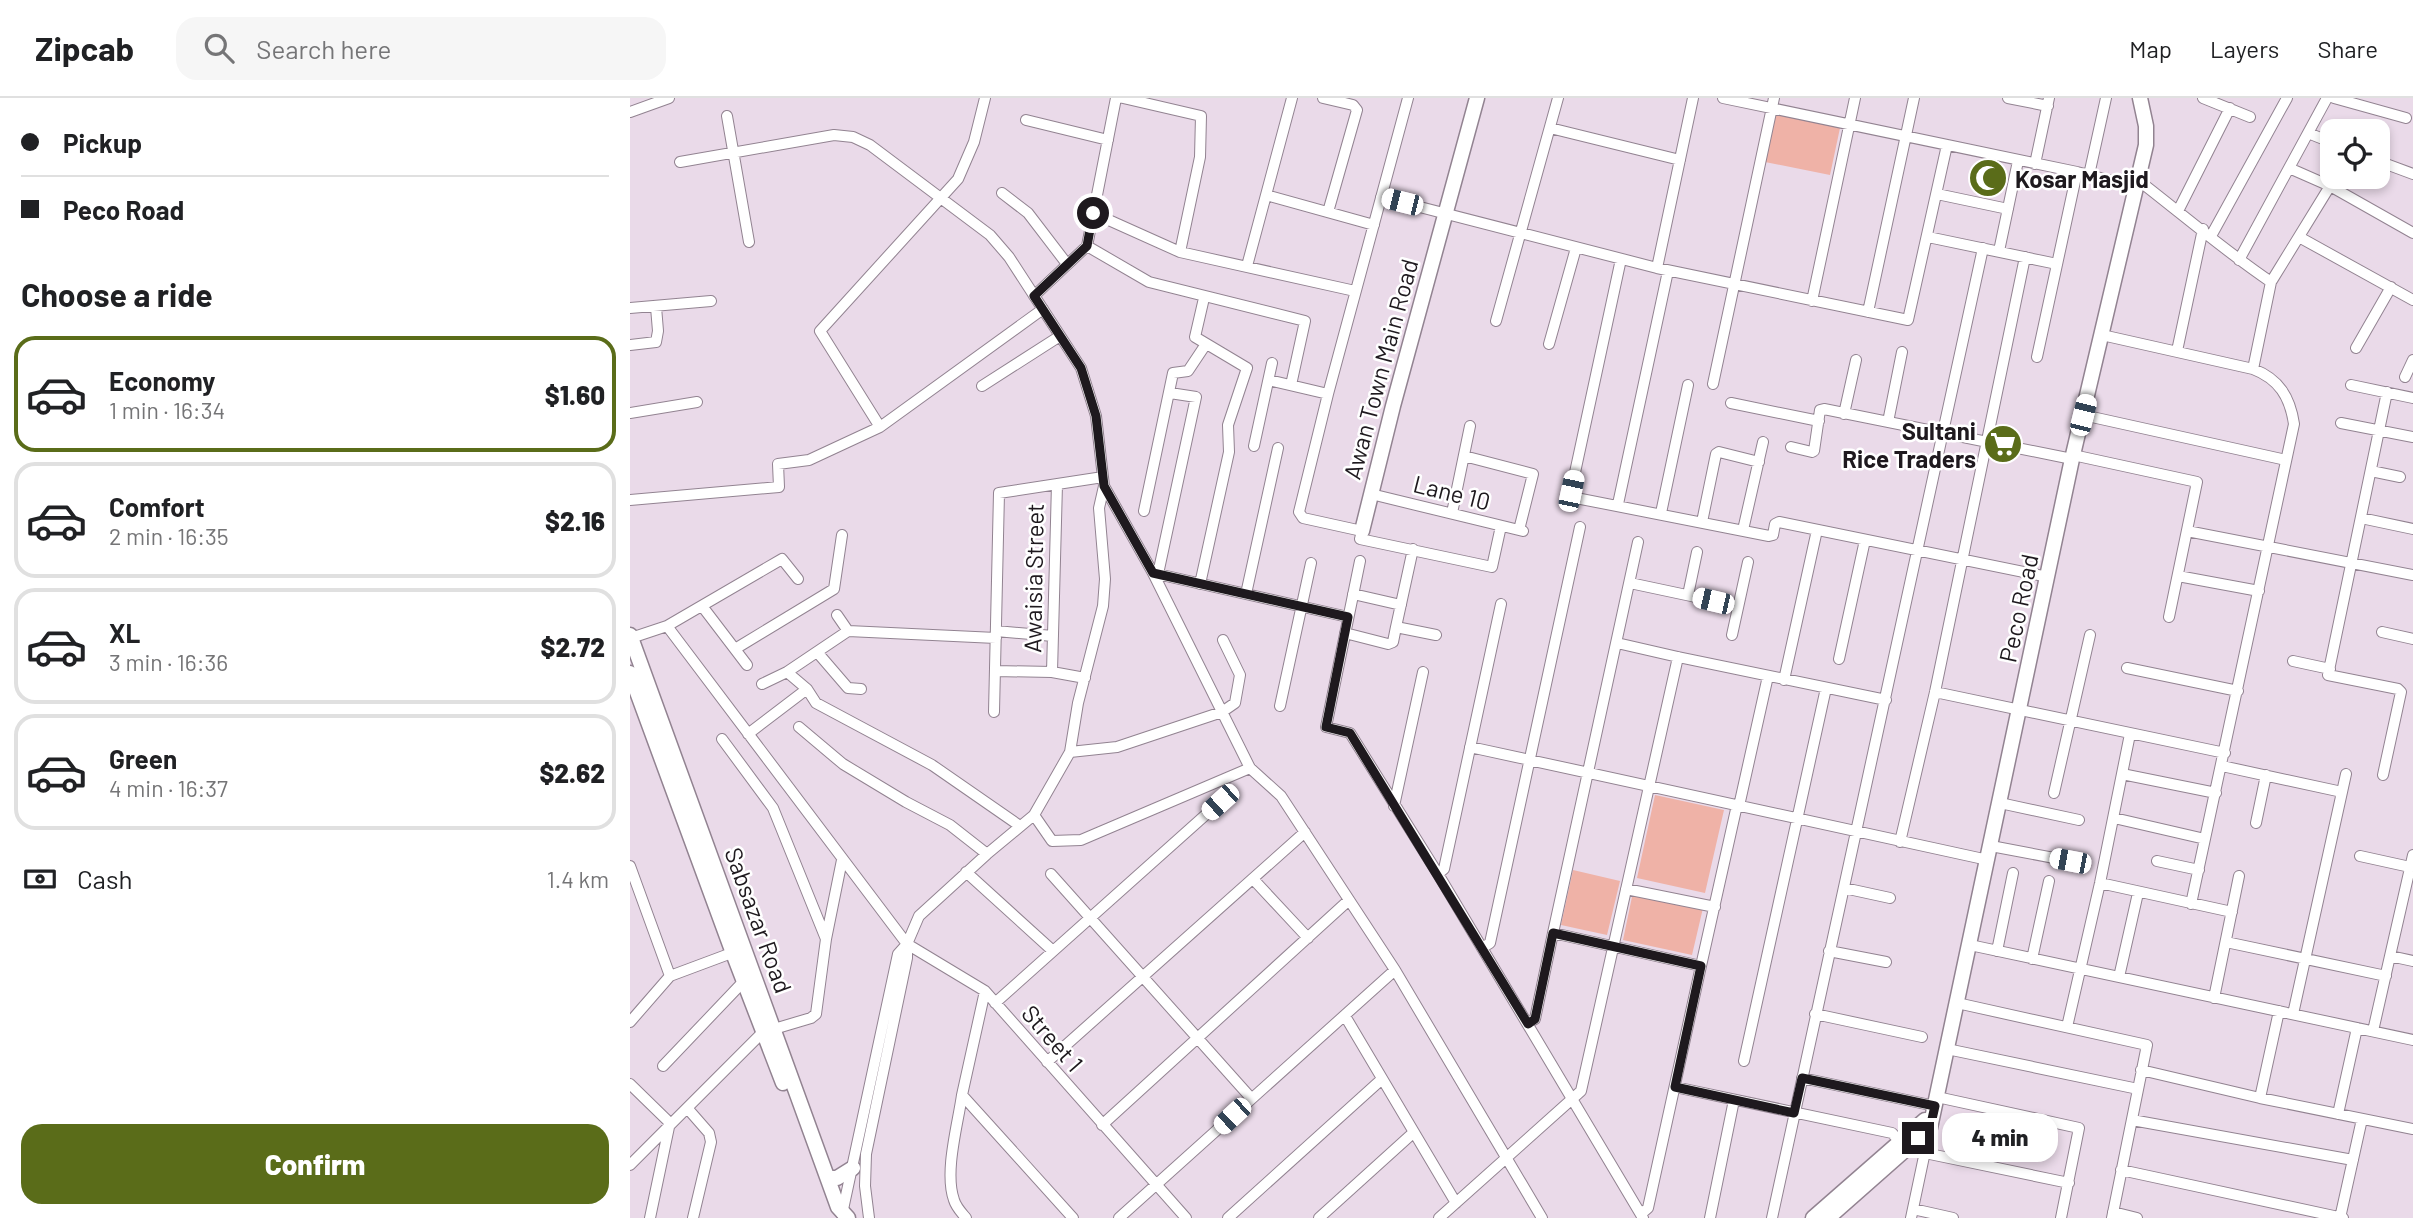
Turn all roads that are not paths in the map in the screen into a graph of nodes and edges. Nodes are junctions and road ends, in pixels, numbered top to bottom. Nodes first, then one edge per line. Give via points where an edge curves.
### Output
1 (669, 98) edge
2 (985, 98) edge
3 (1116, 98) edge
4 (1123, 98) edge
5 (1292, 98) edge
6 (1323, 98) edge
7 (1408, 98) edge
8 (1477, 98) edge
9 (1558, 98) edge
10 (1693, 98) edge
11 (1723, 98) edge
12 (1855, 98) edge
13 (1914, 98) edge
14 (2008, 98) edge
15 (2106, 98) edge
16 (2140, 98) edge
17 (2203, 98) edge
18 (2287, 98) edge
19 (2334, 98) edge
20 (2049, 102) edge
21 (1172, 103) edge
22 (1773, 103) edge
23 (2230, 108) junction
24 (630, 112) edge
25 (727, 116) dead end
26 (2250, 117) dead end
27 (2406, 118) dead end
28 (1026, 120) dead end
29 (1849, 125) junction
30 (1550, 128) junction
31 (2308, 133) junction
32 (1905, 137) junction
33 (2320, 138) edge
34 (1108, 140) junction
35 (1947, 145) junction
36 (735, 153) junction
37 (1680, 160) junction
38 (2018, 161) junction
39 (2413, 161) edge
40 (680, 162) dead end
41 (2035, 164) junction
42 (2390, 165) edge
43 (2289, 168) junction
44 (2077, 172) junction
45 (2408, 172) edge
46 (2090, 175) junction
47 (2320, 182) edge
48 (2137, 184) junction
49 (2328, 189) edge
50 (2335, 189) edge
51 (1002, 193) dead end
52 (1937, 194) junction
53 (1266, 195) junction
54 (939, 197) junction
55 (1381, 197) junction
56 (2008, 209) junction
57 (2178, 211) junction
58 (1328, 212) junction
59 (1093, 213) junction
60 (1446, 213) junction
61 (1374, 225) junction
62 (1520, 233) junction
63 (2207, 233) junction
64 (2413, 233) edge
65 (1928, 237) junction
66 (2299, 237) junction
67 (749, 242) dead end
68 (1087, 246) junction
69 (1576, 247) junction
70 (1983, 248) junction
71 (1999, 251) junction
72 (1180, 252) junction
73 (2025, 257) junction
74 (1621, 259) junction
75 (2239, 260) junction
76 (1067, 264) junction
77 (2057, 264) junction
78 (1247, 266) junction
79 (1663, 270) junction
80 (2271, 282) junction
81 (1734, 285) junction
82 (2392, 287) junction
83 (1355, 291) junction
84 (1034, 296) junction
85 (1204, 298) junction
86 (2413, 300) edge
87 (711, 301) dead end
88 (1812, 301) junction
89 (656, 307) junction
90 (630, 309) edge
91 (1043, 309) junction
92 (1867, 312) junction
93 (1496, 321) dead end
94 (2102, 334) junction
95 (1060, 336) junction
96 (1206, 344) junction
97 (1549, 344) dead end
98 (630, 345) edge
99 (2356, 348) dead end
100 (2177, 351) junction
101 (1902, 352) dead end
102 (2037, 357) dead end
103 (1856, 360) dead end
104 (2413, 360) edge
105 (1272, 363) dead end
106 (2253, 369) junction
107 (2405, 377) dead end
108 (1269, 380) junction
109 (1713, 384) dead end
110 (1291, 385) junction
111 (2351, 385) dead end
112 (982, 386) dead end
113 (1688, 386) dead end
114 (2387, 392) junction
115 (1170, 393) junction
116 (1328, 394) junction
117 (2413, 398) edge
118 (697, 402) dead end
119 (1731, 403) dead end
120 (630, 413) edge
121 (1844, 414) junction
122 (2083, 415) junction
123 (1819, 421) junction
124 (1888, 422) junction
125 (2342, 423) dead end
126 (1470, 426) dead end
127 (880, 427) junction
128 (2379, 430) junction
129 (1943, 433) junction
130 (2413, 437) edge
131 (1763, 442) dead end
132 (1986, 442) junction
133 (1254, 446) dead end
134 (1791, 447) dead end
135 (1278, 448) dead end
136 (1464, 456) junction
137 (2073, 457) junction
138 (2287, 460) junction
139 (1759, 462) junction
140 (2371, 471) junction
141 (2400, 477) dead end
142 (1103, 482) junction
143 (1056, 484) junction
144 (1371, 494) junction
145 (630, 500) edge
146 (1618, 504) junction
147 (1144, 511) dead end
148 (1452, 513) junction
149 (1661, 513) junction
150 (2361, 518) junction
151 (1702, 522) junction
152 (1501, 526) junction
153 (1580, 527) dead end
154 (2413, 529) edge
155 (1743, 530) junction
156 (1817, 530) junction
157 (1362, 531) junction
158 (2188, 531) junction
159 (842, 535) dead end
160 (1865, 540) junction
161 (1639, 542) dead end
162 (2269, 546) junction
163 (1413, 549) junction
164 (1919, 550) junction
165 (1696, 552) dead end
166 (1961, 559) junction
167 (1360, 561) dead end
168 (1748, 562) dead end
169 (1311, 563) dead end
170 (2351, 563) junction
171 (1155, 574) junction
172 (2413, 575) edge
173 (2178, 576) junction
174 (2048, 577) junction
175 (798, 579) dead end
176 (1630, 583) junction
177 (1200, 584) junction
178 (2259, 591) junction
179 (1246, 594) junction
180 (1353, 594) junction
181 (1688, 595) junction
182 (1501, 604) dead end
183 (1401, 605) junction
184 (702, 606) junction
185 (1301, 606) junction
186 (1738, 607) junction
187 (837, 615) dead end
188 (1348, 617) junction
189 (2169, 617) dead end
190 (667, 626) junction
191 (1396, 627) junction
192 (848, 631) junction
193 (2382, 632) dead end
194 (1345, 633) junction
195 (996, 635) junction
196 (1436, 635) dead end
197 (1732, 635) dead end
198 (2090, 635) dead end
199 (1053, 636) junction
200 (631, 637) edge
201 (2413, 639) edge
202 (1223, 640) dead end
203 (1618, 642) junction
204 (735, 649) junction
205 (817, 652) junction
206 (1678, 657) junction
207 (1839, 659) dead end
208 (2293, 661) dead end
209 (747, 665) dead end
210 (2127, 668) dead end
211 (2330, 669) junction
212 (995, 671) junction
213 (787, 672) junction
214 (1052, 672) junction
215 (1423, 672) dead end
216 (630, 673) edge
217 (1768, 676) junction
218 (1084, 678) junction
219 (1784, 680) junction
220 (762, 684) dead end
221 (1826, 688) junction
222 (807, 689) junction
223 (861, 690) dead end
224 (2238, 691) junction
225 (1934, 692) junction
226 (1886, 700) junction
227 (1280, 706) dead end
228 (2019, 709) junction
229 (994, 712) dead end
230 (1222, 712) junction
231 (2070, 720) junction
232 (799, 727) dead end
233 (748, 734) junction
234 (2130, 734) junction
235 (722, 739) dead end
236 (1470, 747) junction
237 (1070, 752) junction
238 (2225, 753) junction
239 (1530, 760) junction
240 (2222, 766) junction
241 (1250, 768) junction
242 (1589, 773) junction
243 (2122, 774) junction
244 (2266, 775) junction
245 (2346, 775) dead end
246 (2383, 775) dead end
247 (1649, 787) junction
248 (2342, 792) junction
249 (2054, 793) dead end
250 (2216, 793) junction
251 (1220, 802) dead end
252 (2000, 803) junction
253 (1738, 805) junction
254 (1394, 806) junction
255 (1034, 814) junction
256 (1796, 818) junction
257 (2114, 818) junction
258 (2080, 820) dead end
259 (2256, 823) dead end
260 (1020, 826) junction
261 (1856, 831) junction
262 (1305, 832) junction
263 (2205, 839) junction
264 (1900, 842) junction
265 (1989, 853) junction
266 (987, 854) junction
267 (2413, 855) edge
268 (2360, 856) dead end
269 (842, 860) junction
270 (2070, 861) dead end
271 (2157, 862) dead end
272 (630, 866) edge
273 (2410, 867) junction
274 (2199, 870) junction
275 (967, 872) junction
276 (2013, 873) dead end
277 (1051, 874) dead end
278 (1438, 874) junction
279 (2239, 876) dead end
280 (1253, 879) junction
281 (2049, 881) dead end
282 (2100, 883) junction
283 (1844, 888) junction
284 (1626, 889) junction
285 (2138, 893) junction
286 (1890, 898) dead end
287 (1349, 900) junction
288 (721, 903) junction
289 (2191, 904) junction
290 (1714, 907) junction
291 (2232, 912) junction
292 (1090, 918) junction
293 (1553, 933) junction
294 (1308, 938) junction
295 (826, 939) junction
296 (2227, 942) junction
297 (907, 944) junction
298 (1969, 944) junction
299 (1614, 946) junction
300 (1482, 948) junction
301 (739, 950) junction
302 (1054, 951) junction
303 (1829, 951) junction
304 (1997, 951) junction
305 (2390, 956) junction
306 (2306, 958) junction
307 (2032, 959) junction
308 (2413, 961) edge
309 (1886, 962) dead end
310 (1701, 966) junction
311 (2078, 969) junction
312 (1395, 970) junction
313 (670, 976) junction
314 (2386, 976) junction
315 (1143, 978) junction
316 (2119, 978) junction
317 (744, 981) junction
318 (985, 991) junction
319 (2214, 998) junction
320 (995, 1003) junction
321 (1957, 1003) junction
322 (2279, 1011) junction
323 (1815, 1014) junction
324 (2293, 1014) junction
325 (1345, 1016) junction
326 (630, 1022) edge
327 (1528, 1024) junction
328 (2067, 1027) junction
329 (2357, 1028) junction
330 (769, 1030) junction
331 (2373, 1031) junction
332 (1922, 1037) dead end
333 (1196, 1039) junction
334 (2413, 1040) edge
335 (1947, 1049) junction
336 (1744, 1061) dead end
337 (1047, 1062) junction
338 (663, 1066) dead end
339 (2141, 1070) junction
340 (1802, 1078) junction
341 (1382, 1079) junction
342 (630, 1084) edge
343 (1675, 1087) junction
344 (2138, 1089) junction
345 (962, 1096) junction
346 (1251, 1098) junction
347 (2260, 1098) junction
348 (1573, 1100) junction
349 (1734, 1100) junction
350 (1935, 1105) junction
351 (688, 1109) junction
352 (1794, 1113) junction
353 (2337, 1114) junction
354 (2362, 1119) junction
355 (2132, 1120) junction
356 (670, 1125) junction
357 (1102, 1125) junction
358 (1930, 1128) junction
359 (2413, 1129) edge
360 (1413, 1133) junction
361 (1903, 1145) junction
362 (1925, 1153) junction
363 (1508, 1158) junction
364 (2353, 1160) junction
365 (630, 1165) edge
366 (853, 1168) junction
367 (2121, 1170) junction
368 (828, 1178) junction
369 (2068, 1183) junction
370 (1157, 1186) junction
371 (1456, 1203) junction
372 (1912, 1214) edge
373 (2112, 1215) edge
374 (1642, 1216) edge
375 (841, 1217) edge
376 (650, 1218) edge
377 (693, 1218) edge
378 (869, 1218) edge
379 (966, 1218) edge
380 (1073, 1218) edge
381 (1119, 1218) edge
382 (1186, 1218) edge
383 (1228, 1218) edge
384 (1319, 1218) edge
385 (1439, 1218) edge
386 (1542, 1218) edge
387 (1710, 1218) edge
388 (1772, 1218) edge
389 (1813, 1218) edge
390 (1828, 1218) edge
391 (1953, 1218) edge
392 (2061, 1218) edge
393 (2137, 1218) edge
394 (2341, 1218) edge

1 - 24 street
2 - 54 street via 958,179
3 - 34 street
4 - 21 street
5 - 53 street
6 - 58 street via 1357,110
7 - 55 street
8 - 60 street, Awan Town Main Road
9 - 30 street
10 - 37 street
11 - 22 street
12 - 29 street
13 - 32 street
14 - 20 street
15 - 46 street
16 - 48 street, Peco Road via 2147,135
17 - 23 street
18 - 63 street
19 - 27 street
19 - 31 street
20 - 41 street
21 - 72 street via 1202,119 1200,157
22 - 29 street
22 - 81 street
23 - 26 street
23 - 57 street
25 - 36 street
28 - 34 street
29 - 32 street
29 - 88 street
30 - 37 street
30 - 62 street
31 - 33 street
31 - 43 street
32 - 35 street
32 - 92 street
34 - 59 street
35 - 38 street
35 - 52 street
36 - 40 street
36 - 54 street via 834,135 853,137
36 - 67 street
37 - 79 street
38 - 41 street
38 - 56 street
39 - 45 street
41 - 44 street
42 - 45 street
43 - 47 street
43 - 75 street
44 - 46 street
44 - 77 street
46 - 48 street
48 - 57 street
48 - 94 street, Peco Road
49 - 66 street
50 - 64 street
51 - 76 street via 1028,214
52 - 56 street
52 - 65 street
53 - 58 street
53 - 78 street
54 - 84 street via 990,235
54 - 127 street via 820,331
55 - 60 street
55 - 61 street
56 - 71 street
57 - 63 street
58 - 61 street
59 - 68 street
59 - 72 street
60 - 62 street
60 - 144 street, Awan Town Main Road
61 - 83 street
62 - 69 street
62 - 93 street
63 - 75 street
63 - 100 street
65 - 70 street
65 - 92 street via 1908,320
66 - 80 street
66 - 82 street
68 - 76 street
68 - 85 street via 1149,282
69 - 74 street
69 - 97 street
70 - 71 street
70 - 129 street
71 - 73 street
72 - 78 street
73 - 77 street
73 - 132 street
74 - 79 street
74 - 146 street via 1571,491 1576,498
75 - 80 street
76 - 84 street
77 - 102 street
78 - 83 street
79 - 81 street
79 - 146 street
80 - 106 street
81 - 88 street
81 - 109 street
82 - 86 street
82 - 99 street
83 - 116 street
84 - 91 street
85 - 96 street via 1195,337
85 - 110 street via 1305,321
87 - 89 street
88 - 92 street
89 - 90 street
89 - 98 street via 656,342
91 - 95 street
91 - 127 street
94 - 100 street
94 - 122 street, Peco Road
95 - 112 street
95 - 142 street via 1081,368 1096,416
96 - 115 street via 1188,371 1173,373
96 - 177 street via 1247,368 1228,425 1229,452
100 - 106 street
101 - 124 street
103 - 121 street
104 - 107 street
105 - 108 street
106 - 138 street via 2271,377 2291,407 2294,424
108 - 110 street
108 - 133 street
110 - 116 street
111 - 114 street
113 - 149 street
114 - 117 street
114 - 128 street
115 - 147 street
115 - 171 street via 1196,397
116 - 157 street via 1299,512 1303,518
118 - 120 street
119 - 123 street
121 - 123 street via 1822,410
121 - 124 street
122 - 137 street, Peco Road
122 - 138 street
123 - 134 street via 1814,451
124 - 129 street
125 - 128 street
126 - 136 street
127 - 145 street via 809,460 778,464 779,487
128 - 130 street
128 - 140 street
129 - 132 street
129 - 164 street
131 - 139 street
132 - 137 street
132 - 166 street
135 - 179 street
136 - 148 street
136 - 152 street, Lane 10 via 1533,474 1521,530
137 - 158 street via 2196,481
137 - 174 street, Peco Road
138 - 162 street
139 - 151 street via 1716,454
139 - 155 street
140 - 141 street
140 - 150 street
142 - 143 street
142 - 171 street
142 - 218 street via 1099,508 1103,606
143 - 195 street via 999,493
143 - 199 street, Awaisia Street
144 - 148 street, Lane 10
144 - 157 street, Awan Town Main Road
146 - 149 street
148 - 152 street, Lane 10
149 - 151 street
150 - 154 street
150 - 170 street
151 - 155 street
152 - 163 street via 1492,566
153 - 239 street
155 - 156 street via 1772,536 1779,522
156 - 160 street
156 - 219 street
157 - 163 street via 1360,539
158 - 162 street
158 - 173 street
159 - 204 street via 834,589
160 - 164 street
160 - 207 street
161 - 176 street
162 - 170 street
162 - 178 street
163 - 183 street
164 - 166 street
164 - 226 street
165 - 181 street
166 - 174 street
166 - 225 street
167 - 180 street
168 - 186 street
169 - 185 street
170 - 172 street
170 - 211 street
171 - 177 street
171 - 230 street
173 - 178 street
173 - 189 street
174 - 228 street, Peco Road
175 - 184 street via 782,559
176 - 181 street
176 - 203 street
177 - 179 street
178 - 224 street
179 - 185 street
180 - 183 street
180 - 188 street
181 - 186 street
182 - 236 street
183 - 191 street
184 - 190 street
184 - 204 street
185 - 188 street
185 - 227 street
186 - 197 street
187 - 192 street
188 - 194 street
190 - 200 street
190 - 233 street, Street 1
191 - 194 street via 1393,642 1388,644
191 - 196 street
192 - 195 street
192 - 205 street
193 - 201 street
194 - 254 street via 1326,727 1350,733
195 - 199 street
195 - 212 street
198 - 231 street
199 - 214 street, Awaisia Street
200 - 288 street, Sabsazar Road
202 - 230 street via 1240,675 1235,703
203 - 206 street
203 - 242 street
204 - 209 street
205 - 213 street
205 - 223 street via 848,688
206 - 217 street
206 - 247 street
208 - 211 street
210 - 224 street
211 - 246 street via 2328,675 2401,692
212 - 214 street
212 - 229 street
213 - 220 street
213 - 222 street
214 - 218 street
215 - 254 street
216 - 288 street
217 - 219 street
217 - 253 street
218 - 237 street
219 - 221 street
221 - 226 street
221 - 256 street
222 - 233 street
222 - 260 street via 817,703 932,765
224 - 238 street
225 - 228 street
225 - 264 street
226 - 261 street
228 - 231 street
228 - 252 street, Peco Road
230 - 237 street via 1117,747
230 - 241 street
231 - 234 street
231 - 249 street
232 - 266 street via 843,764 950,825
233 - 269 street, Street 1
234 - 238 street
234 - 243 street
235 - 295 street via 773,808
236 - 239 street
236 - 278 street via 1444,869
237 - 255 street
238 - 240 street
239 - 242 street
239 - 300 street via 1490,943
240 - 244 street
240 - 250 street
241 - 255 street via 1081,840 1052,841
241 - 262 street via 1281,796
242 - 247 street
242 - 293 street
243 - 250 street
243 - 257 street
244 - 248 street
244 - 259 street
245 - 248 street
247 - 253 street
247 - 284 street
248 - 306 street
250 - 263 street
251 - 292 street
252 - 258 street
252 - 265 street, Peco Road
253 - 256 street
253 - 290 street
254 - 278 street
255 - 260 street
256 - 261 street
256 - 336 street
257 - 263 street
257 - 282 street
260 - 266 street
261 - 264 street
261 - 283 street
262 - 280 street
262 - 287 street
263 - 274 street
264 - 265 street
265 - 270 street
265 - 298 street, Peco Road
266 - 275 street
267 - 273 street
268 - 273 street
269 - 295 street
269 - 297 street, Street 1
271 - 274 street
272 - 313 street
273 - 305 street
274 - 289 street
275 - 297 street via 919,916
275 - 302 street
276 - 304 street
277 - 292 street
278 - 300 street
279 - 291 street
280 - 294 street
280 - 315 street
281 - 307 street
282 - 285 street
282 - 311 street
283 - 286 street
283 - 303 street
284 - 290 street
284 - 299 street
285 - 289 street
285 - 316 street
287 - 294 street
287 - 312 street
288 - 301 street
289 - 291 street
290 - 310 street
291 - 296 street
292 - 302 street
292 - 315 street
293 - 299 street
293 - 327 street via 1535,1019
294 - 333 street
295 - 330 street via 816,1014
296 - 306 street
296 - 319 street
297 - 318 street, Street 1
297 - 366 street via 898,954
297 - 378 street via 866,1154
298 - 304 street
298 - 321 street, Peco Road
299 - 310 street
299 - 348 street via 1583,1085
300 - 327 street
301 - 313 street
301 - 317 street
301 - 330 street, Sabsazar Road
302 - 320 street
303 - 309 street
303 - 323 street
304 - 307 street
305 - 308 street
305 - 314 street
306 - 314 street
306 - 324 street
307 - 311 street
310 - 343 street
311 - 316 street
311 - 328 street
312 - 325 street
312 - 363 street
313 - 326 street
314 - 331 street
315 - 333 street
315 - 337 street
316 - 319 street
317 - 330 street
317 - 338 street
318 - 320 street, Street 1
318 - 345 street
319 - 322 street
320 - 337 street, Street 1
321 - 328 street
321 - 335 street, Peco Road
322 - 324 street
322 - 347 street
323 - 332 street
323 - 340 street
324 - 329 street
325 - 341 street
325 - 346 street
327 - 348 street
328 - 339 street via 2144,1043 2147,1048
329 - 331 street
329 - 353 street
330 - 351 street
330 - 368 street, Sabsazar Road
330 - 375 street
331 - 334 street
333 - 346 street
333 - 357 street
335 - 344 street
335 - 350 street, Peco Road
337 - 357 street, Street 1
339 - 344 street
339 - 347 street
340 - 350 street
340 - 352 street
341 - 360 street
341 - 383 street
342 - 356 street
343 - 349 street
343 - 374 street via 1648,1208
344 - 355 street
345 - 379 street via 951,1185 957,1208
345 - 380 street
346 - 370 street
347 - 353 street
348 - 363 street
348 - 374 street
349 - 352 street
349 - 387 street
350 - 358 street, Peco Road
350 - 361 street
350 - 369 street via 2079,1128
351 - 356 street
351 - 377 street via 709,1133 711,1142
352 - 361 street via 1892,1133
352 - 388 street
353 - 354 street
354 - 359 street
354 - 364 street
355 - 364 street
355 - 367 street
356 - 365 street
356 - 376 street
357 - 370 street, Street 1
358 - 361 street
358 - 362 street
360 - 371 street
360 - 384 street
361 - 389 street
361 - 390 street
362 - 369 street
362 - 372 street
363 - 371 street
363 - 386 street
364 - 394 street
366 - 368 street
366 - 375 street
367 - 373 street
367 - 394 street
368 - 375 street, Sabsazar Road
369 - 392 street
370 - 381 street
370 - 382 street, Street 1
371 - 385 street
372 - 391 street
373 - 393 street

